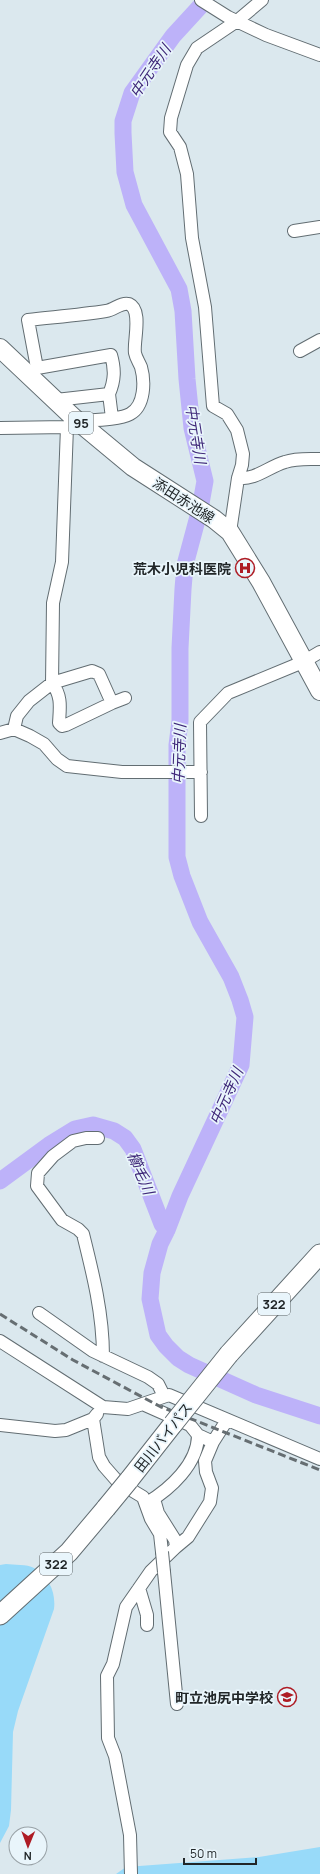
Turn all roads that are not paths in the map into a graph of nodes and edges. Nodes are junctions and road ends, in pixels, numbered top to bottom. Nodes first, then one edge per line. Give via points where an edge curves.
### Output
1 (201, 0) edge
2 (262, 0) edge
3 (232, 19) junction
4 (320, 55) edge
5 (320, 227) edge
6 (294, 231) dead end
7 (320, 340) edge
8 (0, 348) edge
9 (300, 351) dead end
10 (33, 372) junction
11 (109, 394) junction
12 (56, 400) junction
13 (112, 418) junction
14 (74, 422) junction
15 (0, 428) edge
16 (320, 459) edge
17 (238, 478) junction
18 (230, 532) junction
19 (320, 652) edge
20 (303, 662) junction
21 (52, 683) junction
22 (320, 691) edge
23 (125, 698) dead end
24 (112, 703) junction
25 (14, 729) junction
26 (0, 733) edge
27 (201, 772) junction
28 (201, 816) dead end
29 (98, 1138) dead end
30 (320, 1254) edge
31 (39, 1314) dead end
32 (0, 1341) edge
33 (103, 1356) junction
34 (164, 1396) junction
35 (145, 1405) junction
36 (103, 1408) junction
37 (93, 1419) junction
38 (227, 1420) junction
39 (1, 1421) edge
40 (198, 1435) junction
41 (213, 1442) junction
42 (320, 1459) edge
43 (150, 1501) junction
44 (176, 1547) junction
45 (139, 1588) junction
46 (0, 1616) edge
47 (147, 1625) dead end
48 (177, 1704) dead end
49 (131, 1874) edge

1 - 3 street
2 - 3 street
3 - 4 street
3 - 17 street via 197,48 187,65 171,118 170,132 180,147 187,174 192,238 205,307 213,406 227,414 237,430 243,454
5 - 6 street
7 - 9 street
8 - 10 main road, 添田赤池線 / 95
10 - 11 street via 111,356 114,368 113,384
10 - 12 main road, 添田赤池線 / 95
10 - 13 street via 28,320 108,310 128,304 136,313 135,353 141,368 143,393 138,406 130,414
11 - 12 street
11 - 13 street
12 - 14 main road, 添田赤池線 / 95
13 - 14 street
14 - 15 street
14 - 18 main road, 添田赤池線 / 95 via 133,467
14 - 21 street via 62,562 53,603
16 - 17 street via 302,458 285,462 248,479
17 - 18 street
18 - 20 main road, 添田赤池線 / 95 via 262,582
19 - 20 street
20 - 22 main road, 添田赤池線 / 95
20 - 27 street via 228,693 200,722
21 - 24 street via 92,671 99,674
21 - 24 street via 61,700 59,723 62,726
21 - 25 street via 29,701 17,716
23 - 24 street
25 - 26 street
25 - 27 street via 44,744 67,766 122,772
27 - 28 street
29 - 33 street via 73,1141 38,1173 37,1186 62,1220 83,1234 103,1331
30 - 46 highway, 田川バイパス / 322, bridge via 229,1354 69,1552
31 - 33 street
32 - 36 street
33 - 34 street via 148,1377 158,1384
34 - 35 street
34 - 38 street via 177,1397
35 - 36 street via 128,1410
35 - 40 street via 190,1425
36 - 37 street
37 - 39 street via 66,1430 55,1431
37 - 43 street via 99,1456 104,1466 118,1482
38 - 41 street
38 - 42 street
40 - 41 street
40 - 43 street via 198,1444 191,1460 177,1479
41 - 44 street via 205,1461 212,1488 210,1502 188,1537
43 - 44 street via 175,1540
43 - 48 street, bridge via 151,1519 160,1534
44 - 45 street via 151,1571
45 - 47 street via 147,1615
45 - 49 street via 126,1607 113,1664 107,1676 108,1738 115,1756 130,1835

